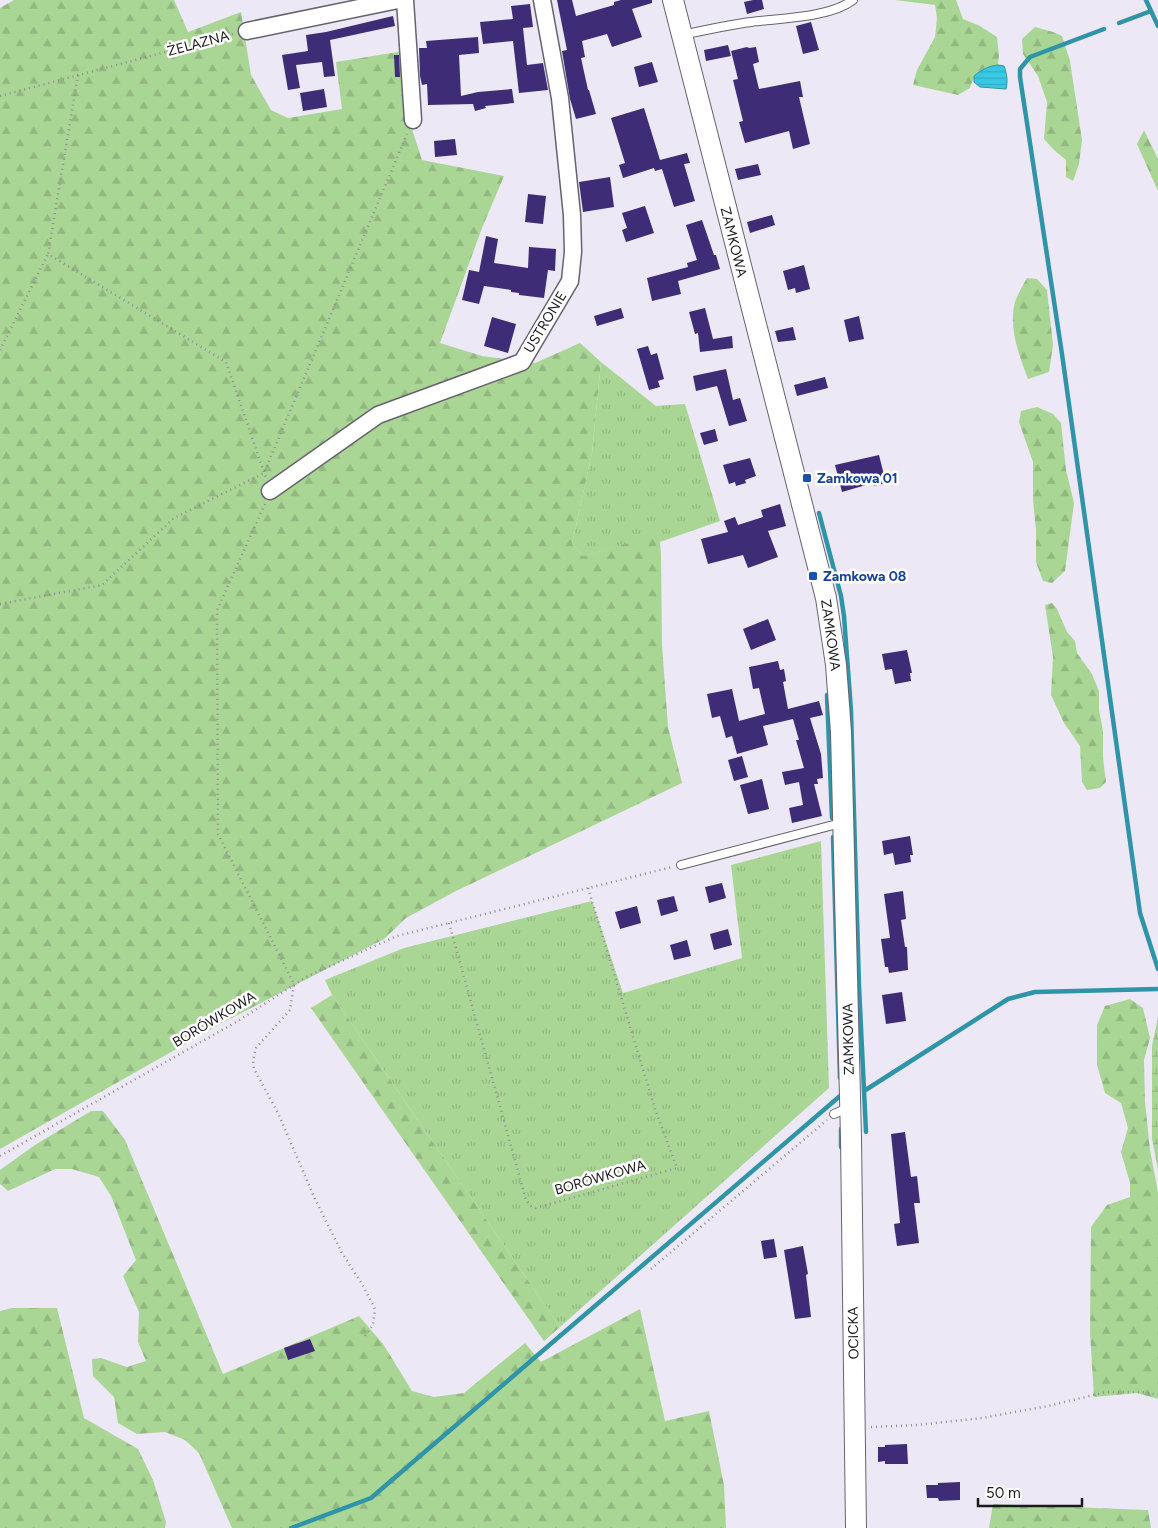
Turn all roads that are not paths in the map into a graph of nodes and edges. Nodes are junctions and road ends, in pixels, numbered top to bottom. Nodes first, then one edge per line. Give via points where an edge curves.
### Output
1 (398, 0) edge
2 (405, 0) edge
3 (542, 0) edge
4 (673, 0) edge
5 (853, 0) edge
6 (247, 30) road end
7 (682, 35) junction
8 (413, 120) road end
9 (270, 492) road end
10 (843, 823) junction
11 (681, 865) road end
12 (851, 1138) joint
13 (856, 1528) edge

1 - 6 street, ŻELAZNA
2 - 8 street
3 - 9 street, USTRONIE via 564,137 573,243 570,281 522,362 378,415
4 - 7 street, ZAMKOWA
5 - 7 lane via 833,10
7 - 10 street, ZAMKOWA via 826,598 836,665
10 - 11 lane
10 - 12 street, ZAMKOWA via 842,1112
12 - 13 street, OCICKA

